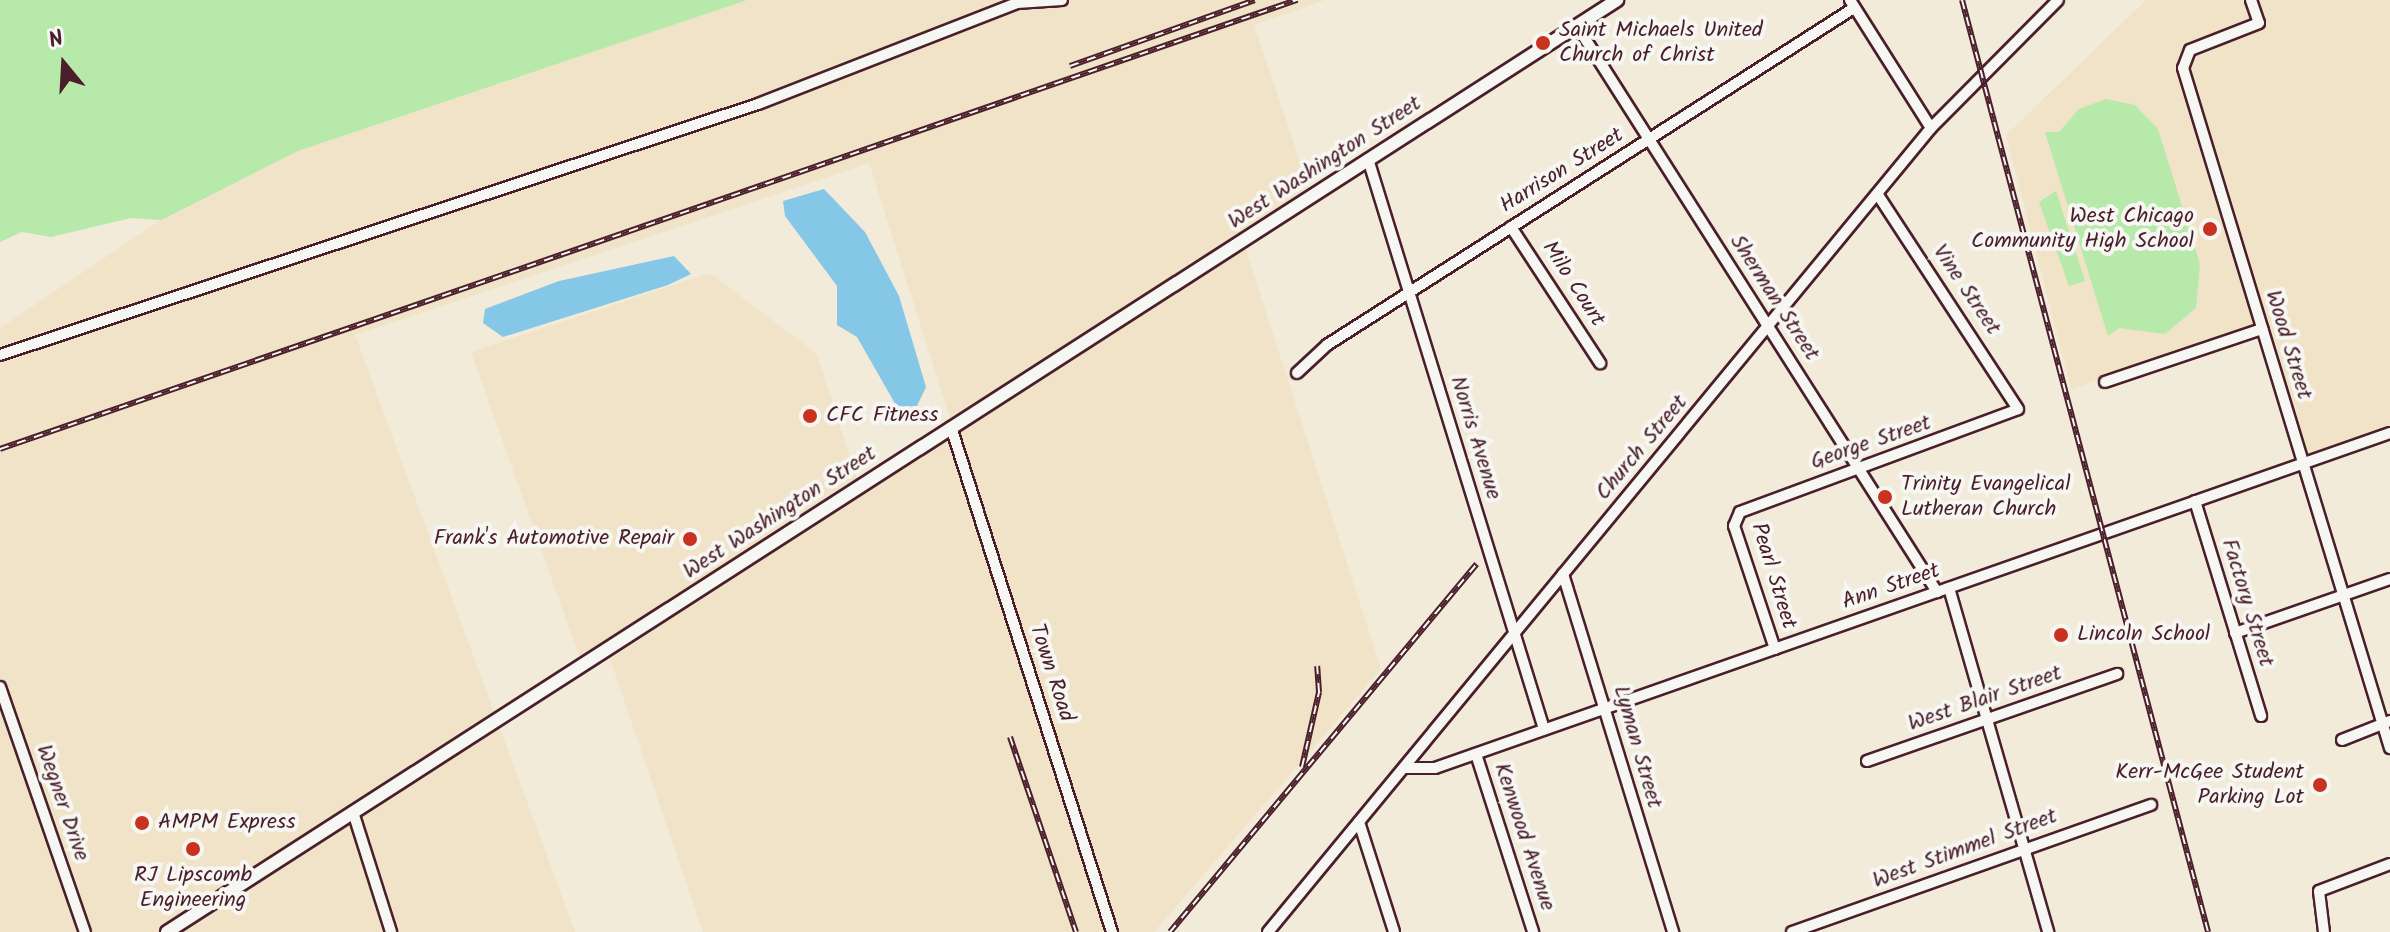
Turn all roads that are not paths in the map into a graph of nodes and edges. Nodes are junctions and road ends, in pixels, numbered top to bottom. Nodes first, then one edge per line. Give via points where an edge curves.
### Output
1 (1062, 0) edge
2 (1617, 0) edge
3 (2058, 0) edge
4 (2251, 0) edge
5 (1852, 4) edge
6 (1577, 26) junction
7 (1931, 128) junction
8 (1649, 140) junction
9 (1368, 159) junction
10 (1878, 195) junction
11 (1511, 227) junction
12 (1409, 293) junction
13 (1769, 327) junction
14 (2262, 329) junction
15 (0, 355) edge
16 (1600, 363) dead end
17 (1297, 373) dead end
18 (2105, 382) dead end
19 (2018, 409) joint
20 (951, 427) junction
21 (2390, 433) edge
22 (2303, 464) junction
23 (1860, 469) junction
24 (2195, 501) junction
25 (1737, 515) joint
26 (1563, 574) junction
27 (2390, 579) edge
28 (1949, 588) junction
29 (1937, 592) junction
30 (2345, 595) junction
31 (1516, 631) junction
32 (2235, 633) junction
33 (1775, 649) junction
34 (2117, 674) dead end
35 (0, 687) edge
36 (1605, 708) junction
37 (2261, 716) dead end
38 (1988, 720) junction
39 (2386, 722) edge
40 (1544, 729) junction
41 (2342, 740) dead end
42 (2390, 748) edge
43 (1476, 754) junction
44 (1867, 761) dead end
45 (1404, 768) junction
46 (2151, 805) dead end
47 (353, 812) junction
48 (1359, 822) junction
49 (2025, 849) junction
50 (2390, 864) edge
51 (85, 932) edge
52 (167, 932) edge
53 (391, 932) edge
54 (1112, 932) edge
55 (1268, 932) edge
56 (1394, 932) edge
57 (1533, 932) edge
58 (1673, 932) edge
59 (1792, 932) edge
60 (2048, 932) edge
61 (2324, 932) edge

1 - 15 street via 1017,3 758,104
2 - 6 main road, West Washington Street
3 - 7 street, Church Street
4 - 14 street, Wood Street via 2259,23 2190,50 2182,61
5 - 7 street
5 - 8 street, Harrison Street
6 - 8 street, Sherman Street
6 - 9 main road, West Washington Street
7 - 10 street, Church Street
8 - 11 street, Harrison Street
8 - 13 street, Sherman Street
9 - 12 street, Norris Avenue
9 - 20 main road, West Washington Street
10 - 13 street, Church Street
10 - 19 street, Vine Street
11 - 12 street, Harrison Street
11 - 16 street, Milo Court
12 - 17 street, Harrison Street
12 - 31 street, Norris Avenue
13 - 23 street, Sherman Street
13 - 26 street, Church Street
14 - 18 street
14 - 22 street, Wood Street
19 - 23 street, George Street
20 - 47 main road, West Washington Street
20 - 54 street, Town Road
21 - 22 street, Ann Street
22 - 24 street, Ann Street
22 - 30 street, Wood Street
23 - 25 street, George Street
23 - 29 street, Sherman Street
24 - 28 street, Ann Street
24 - 32 street, Factory Street
25 - 33 street, Pearl Street via 1734,526
26 - 31 street, Church Street
26 - 36 street, Lyman Street
27 - 30 street
28 - 29 street, Ann Street
28 - 38 street
29 - 33 street, Ann Street
30 - 32 street
30 - 39 street, Wood Street
31 - 40 street, Norris Avenue
31 - 45 street, Church Street
32 - 37 street, Factory Street
33 - 36 street, Ann Street
34 - 38 street, West Blair Street
35 - 51 street, Wegner Drive
36 - 40 street, Ann Street
36 - 58 street, Lyman Street
38 - 44 street, West Blair Street
38 - 49 street
39 - 41 street
39 - 42 street, Wood Street
40 - 43 street, Ann Street
43 - 45 street, Ann Street via 1417,773
43 - 57 street, Kenwood Avenue
45 - 48 street, Church Street
46 - 49 street, West Stimmel Street
47 - 52 main road, West Washington Street
47 - 53 street
48 - 55 street, Church Street
48 - 56 street
49 - 59 street, West Stimmel Street
49 - 60 street
50 - 61 street via 2317,893

